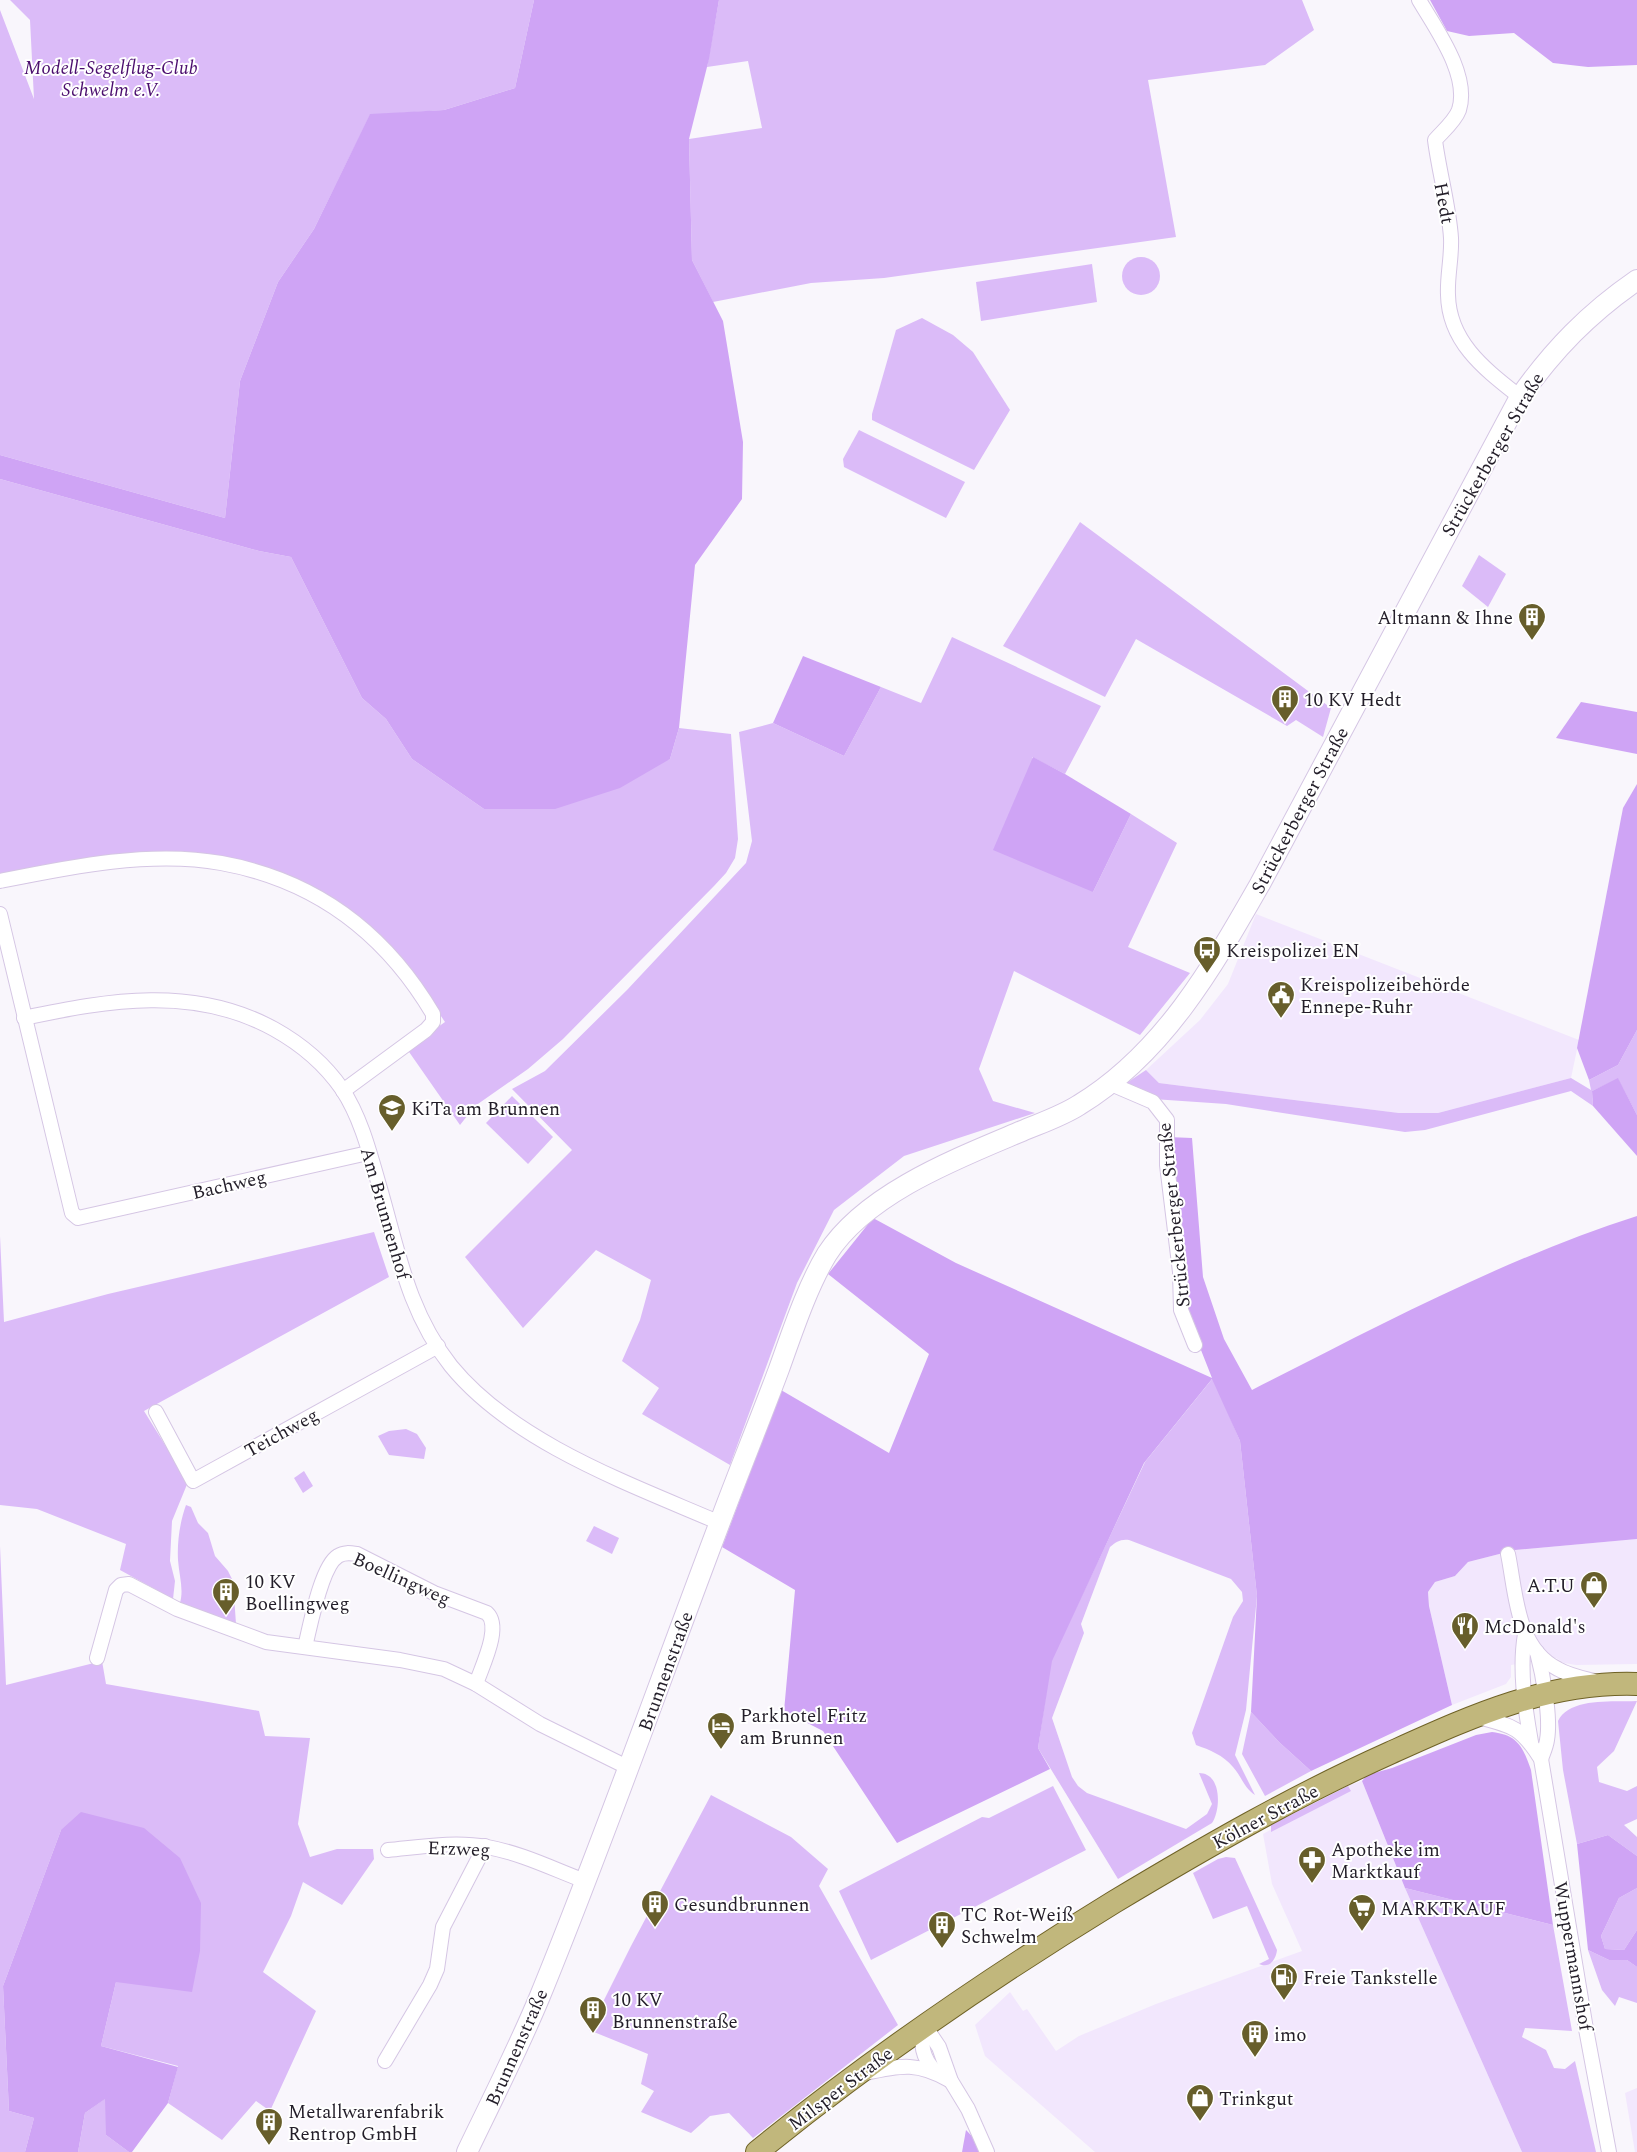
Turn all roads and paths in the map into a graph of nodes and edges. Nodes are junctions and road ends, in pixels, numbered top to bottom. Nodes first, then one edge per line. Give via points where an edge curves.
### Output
1 (1419, 0) edge
2 (1637, 280) edge
3 (1520, 398) junction
4 (0, 881) edge
5 (0, 914) edge
6 (24, 1018) junction
7 (1110, 1084) junction
8 (343, 1090) junction
9 (368, 1153) junction
10 (879, 1202) joint
11 (1195, 1345) dead end
12 (438, 1346) junction
13 (156, 1412) dead end
14 (720, 1523) junction
15 (1508, 1554) dead end
16 (1525, 1634) junction
17 (305, 1647) junction
18 (1536, 1651) junction
19 (97, 1658) dead end
20 (476, 1684) junction
21 (1637, 1684) edge
22 (1607, 1685) junction
23 (1535, 1696) junction
24 (1474, 1716) junction
25 (1531, 1743) junction
26 (1541, 1759) junction
27 (629, 1768) junction
28 (485, 1846) junction
29 (388, 1850) dead end
30 (584, 1881) junction
31 (925, 2026) junction
32 (385, 2061) dead end
33 (936, 2072) junction
34 (854, 2076) junction
35 (951, 2081) junction
36 (467, 2152) edge
37 (757, 2152) edge
38 (987, 2152) edge
39 (1609, 2152) edge

1 - 3 street, Hedt via 1450,53 1462,92 1459,111 1435,140 1451,235 1448,296 1451,320 1469,352
2 - 3 main road, Strückerberger Straße via 1580,325 1541,367
3 - 7 main road, Strückerberger Straße via 1216,961 1161,1036
4 - 8 street via 91,864 185,860 220,862 255,870 321,898 380,943 404,969 433,1014 433,1022 426,1030
5 - 6 street
6 - 8 street, Am Brunnenhof via 130,1001 190,1000 213,1004 260,1021 300,1044
6 - 9 street, Bachweg via 72,1213 78,1218
7 - 10 main road, Strückerberger Straße via 1076,1108 946,1163
7 - 11 street, Strückerberger Straße via 1153,1102 1167,1120 1166,1165 1182,1310
8 - 9 street, Am Brunnenhof via 360,1123
9 - 12 street, Am Brunnenhof via 411,1298
10 - 14 main road, Brunnenstraße via 861,1216 827,1255 797,1319
12 - 13 street, Teichweg via 193,1481
12 - 14 street, Am Brunnenhof via 458,1373 513,1421 606,1474
14 - 27 main road, Brunnenstraße
15 - 16 street, Wuppermannshof
16 - 18 street, Wuppermannshof
16 - 23 street, Wuppermannshof via 1522,1649
17 - 19 street via 266,1642 240,1633 177,1609 135,1586 125,1584 116,1590
17 - 20 street via 444,1669
17 - 20 street, Boellingweg via 329,1566 336,1556 357,1554 492,1618 494,1629
18 - 22 street, Wuppermannshof via 1558,1669
18 - 23 street, Wuppermannshof via 1543,1676
20 - 27 street via 540,1724
21 - 22 main road, Kölner Straße
22 - 23 main road, Kölner Straße
23 - 24 main road, Kölner Straße
23 - 25 street, Wuppermannshof
23 - 26 street, Wuppermannshof via 1547,1740
24 - 25 street, Wuppermannshof via 1518,1729
24 - 31 main road, Kölner Straße via 1351,1771 1218,1840 1026,1956
25 - 26 street, Wuppermannshof
26 - 39 street, Wuppermannshof
27 - 30 main road, Brunnenstraße
28 - 29 street, Erzweg
28 - 30 street, Erzweg
28 - 32 street via 442,1927 437,1969 430,1985
30 - 36 main road, Brunnenstraße via 539,1998
31 - 33 street via 922,2053
31 - 34 main road, Milsper Straße
31 - 35 street via 941,2052
33 - 34 street via 903,2065
33 - 35 street
34 - 37 main road, Milsper Straße
35 - 38 street

